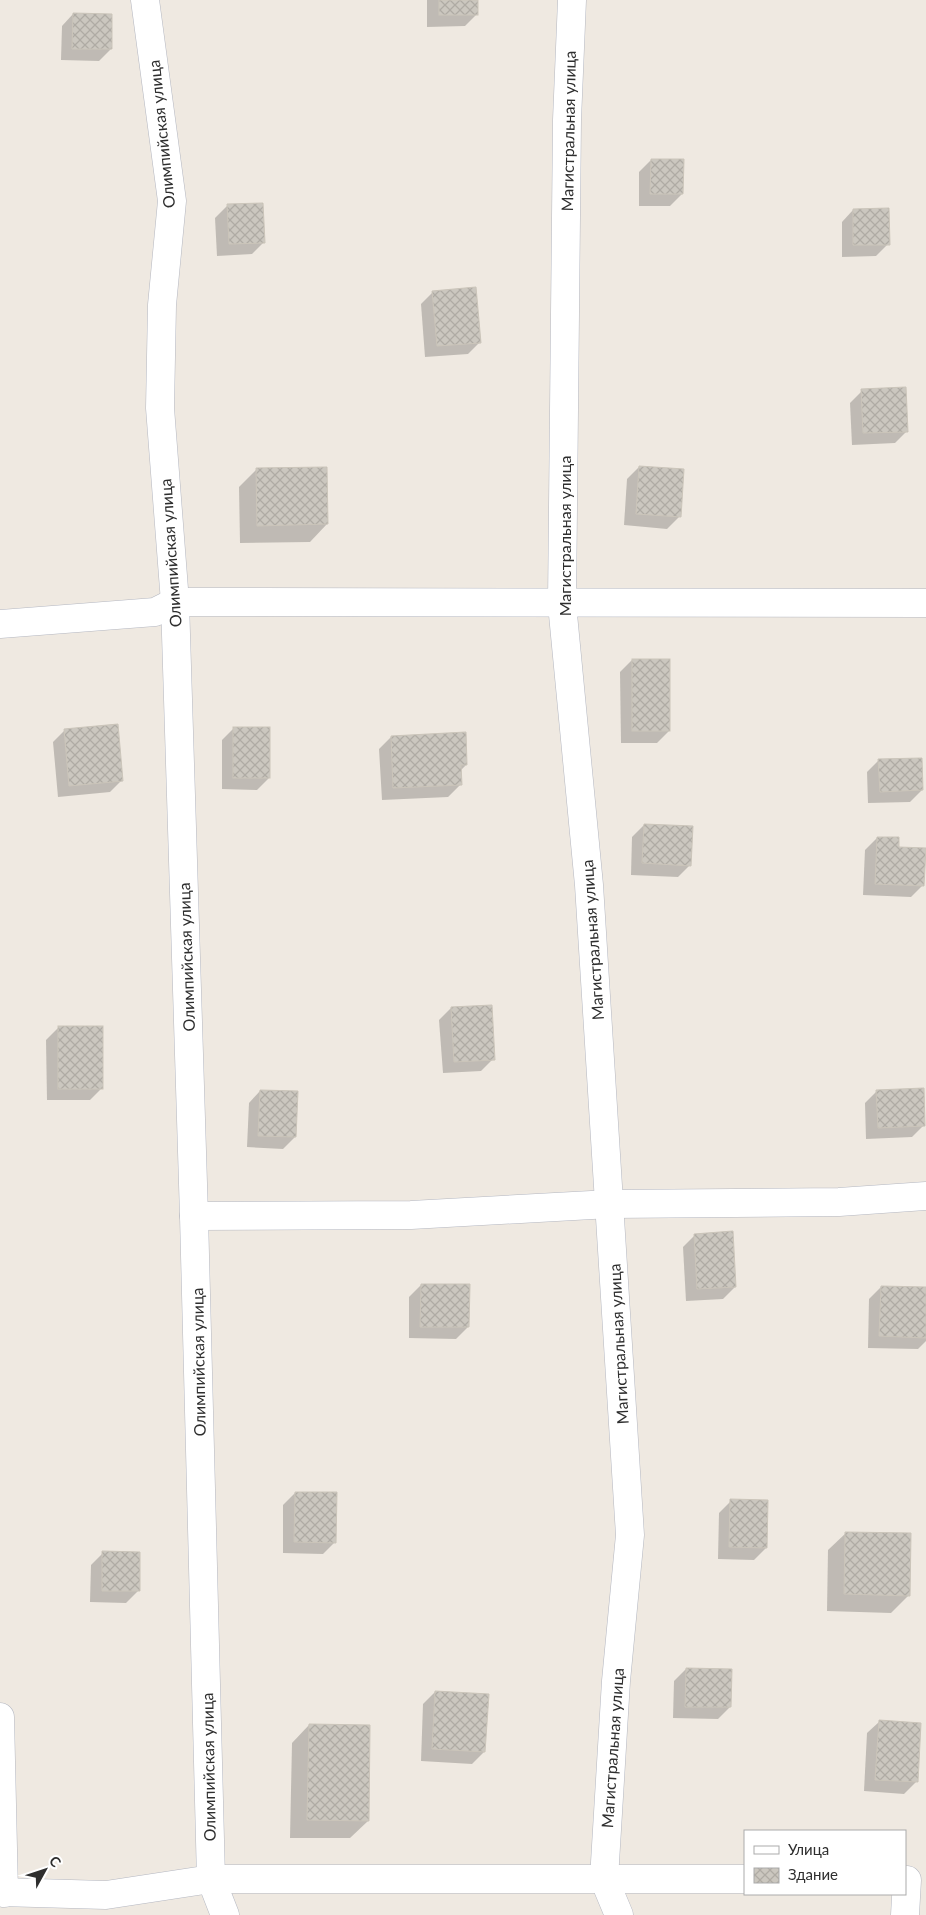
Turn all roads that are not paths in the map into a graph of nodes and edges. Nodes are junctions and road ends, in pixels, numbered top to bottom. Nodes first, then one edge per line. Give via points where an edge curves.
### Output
1 (145, 0) edge
2 (572, 0) edge
3 (175, 602) junction
4 (926, 603) edge
5 (562, 604) junction
6 (0, 624) edge
7 (926, 1196) edge
8 (610, 1204) junction
9 (194, 1216) junction
10 (0, 1717) edge
11 (912, 1878) edge
12 (211, 1879) junction
13 (604, 1879) junction
14 (744, 1879) edge
15 (2, 1892) edge
16 (224, 1915) edge
17 (619, 1915) edge
18 (905, 1915) edge

1 - 3 street, Олимпийская улица via 172,201 162,306 160,408
2 - 5 street, Магистральная улица via 567,120
3 - 5 street
3 - 6 street via 155,612
3 - 9 street, Олимпийская улица
4 - 5 street
5 - 8 street, Магистральная улица via 589,885
7 - 8 street via 839,1202
8 - 9 street via 411,1215
8 - 13 street, Магистральная улица via 630,1536 616,1681
9 - 12 street, Олимпийская улица
10 - 15 street
11 - 18 street
12 - 13 street
12 - 15 street via 106,1895
12 - 16 street, Олимпийская улица
13 - 14 street
13 - 17 street

